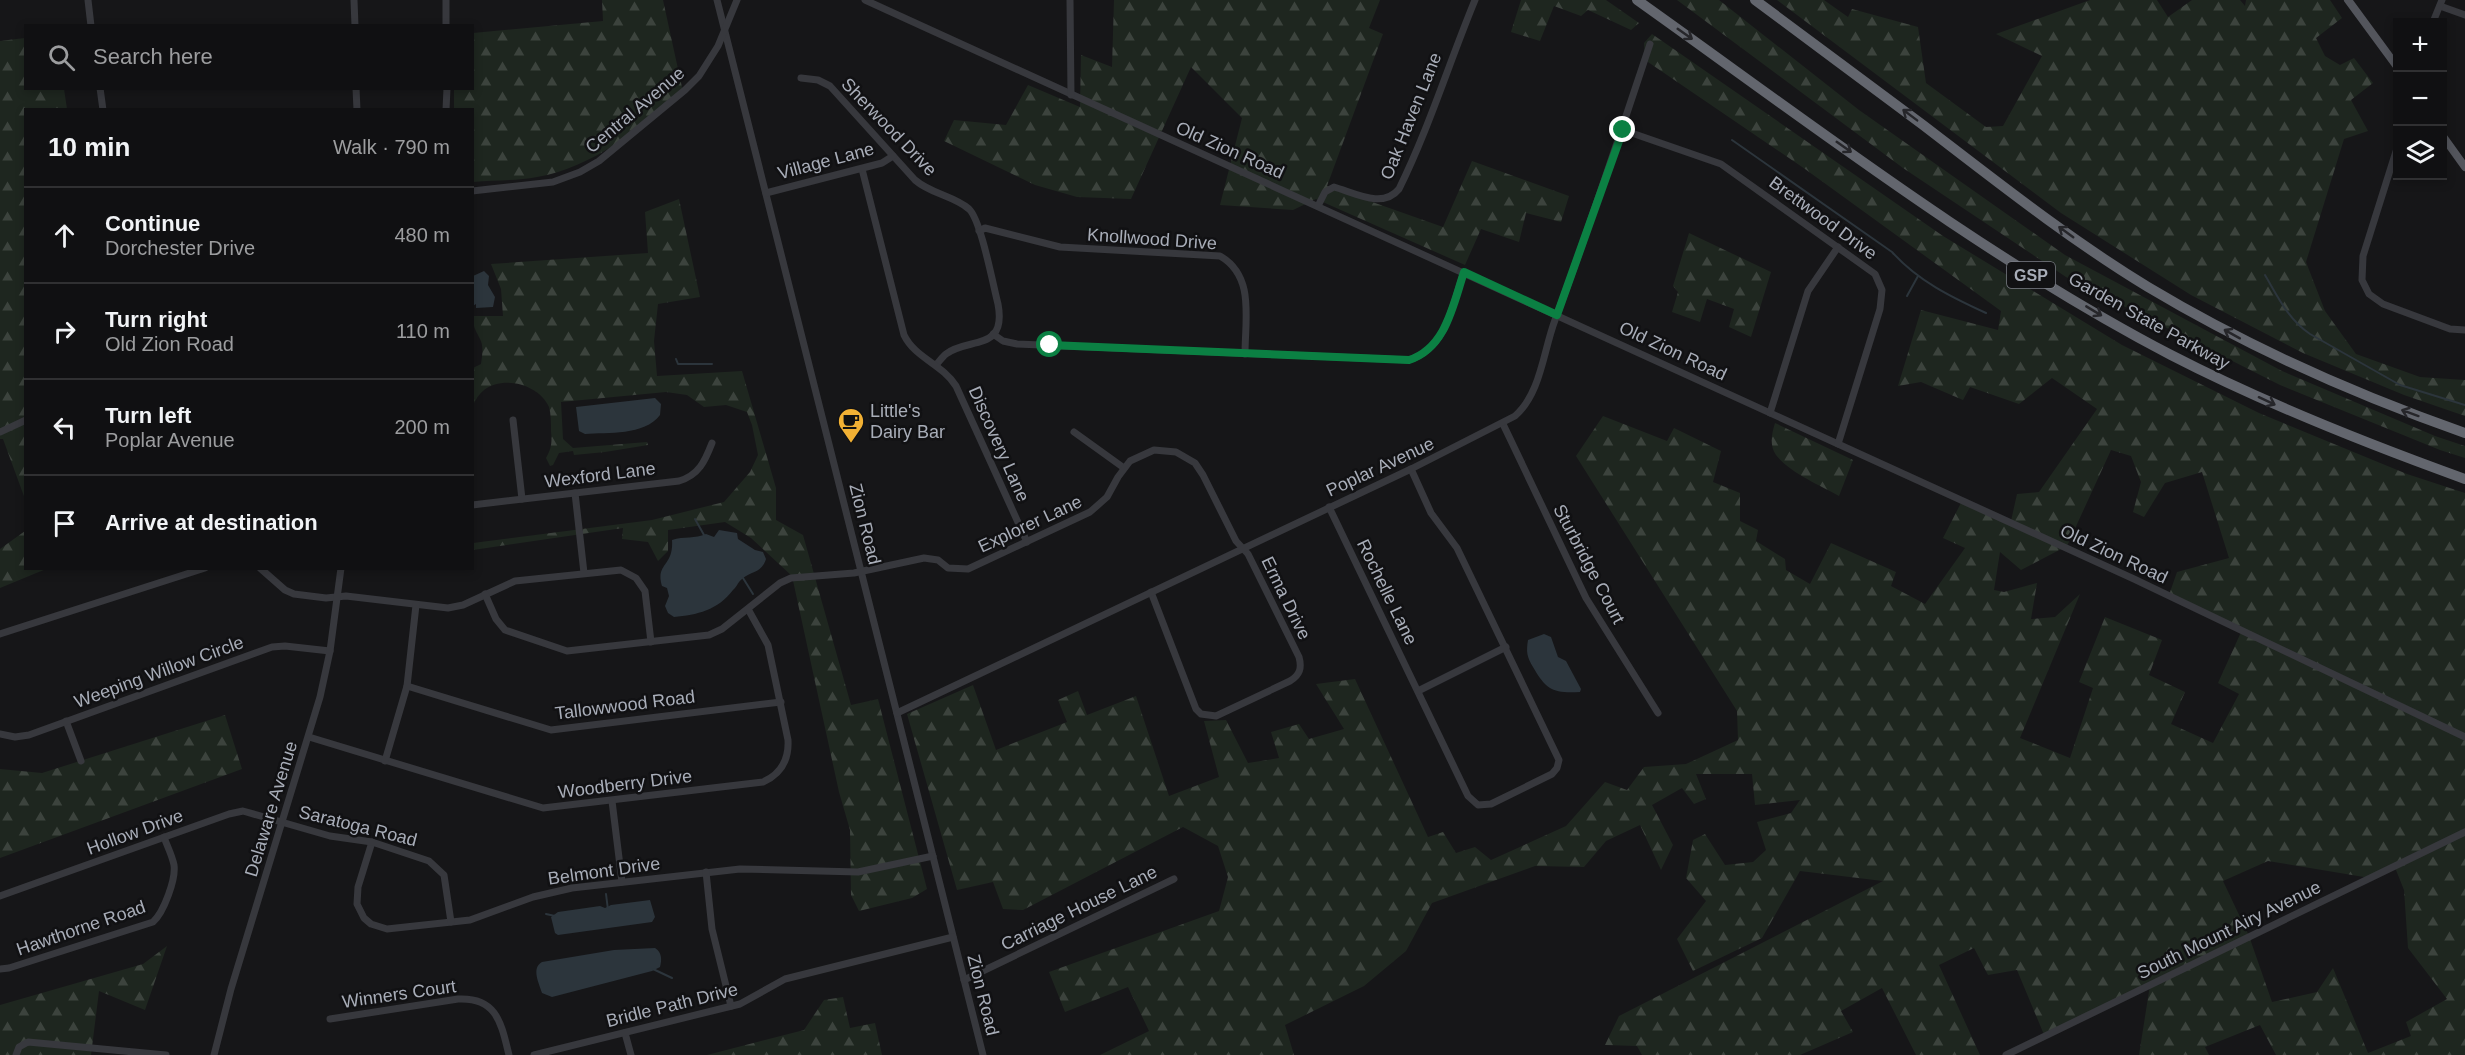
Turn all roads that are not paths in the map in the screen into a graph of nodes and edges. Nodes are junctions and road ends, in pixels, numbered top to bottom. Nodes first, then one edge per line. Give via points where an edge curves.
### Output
1 (88, 0) edge
2 (354, 0) edge
3 (446, 0) edge
4 (717, 0) edge
5 (737, 0) edge
6 (865, 0) edge
7 (1070, 0) edge
8 (1475, 0) edge
9 (1637, 0) edge
10 (1755, 0) edge
11 (2348, 0) edge
12 (2441, 3) edge
13 (2465, 15) edge
14 (2435, 18) edge
15 (91, 24) edge
16 (355, 24) edge
17 (446, 24) edge
18 (725, 30) junction
19 (1650, 44) dead end
20 (2393, 61) edge
21 (801, 78) dead end
22 (100, 90) edge
23 (356, 90) edge
24 (447, 90) edge
25 (1071, 95) junction
26 (103, 108) edge
27 (357, 108) edge
28 (446, 108) edge
29 (1623, 130) junction
30 (2447, 142) edge
31 (893, 156) junction
32 (2393, 158) edge
33 (2465, 167) edge
34 (862, 169) junction
35 (474, 191) edge
36 (766, 193) junction
37 (1318, 206) junction
38 (979, 231) junction
39 (1838, 247) junction
40 (1464, 272) junction
41 (1557, 315) junction
42 (2465, 330) edge
43 (993, 334) junction
44 (1245, 354) junction
45 (936, 365) junction
46 (1770, 413) junction
47 (513, 420) dead end
48 (24, 421) edge
49 (1503, 424) junction
50 (0, 432) edge
51 (1074, 432) dead end
52 (2465, 432) edge
53 (712, 443) dead end
54 (1838, 444) junction
55 (1124, 468) junction
56 (1411, 469) junction
57 (2465, 479) edge
58 (575, 493) junction
59 (522, 499) junction
60 (474, 505) edge
61 (1329, 507) junction
62 (1027, 542) junction
63 (1243, 548) junction
64 (199, 570) edge
65 (262, 570) edge
66 (340, 570) edge
67 (862, 572) junction
68 (584, 573) junction
69 (1151, 592) junction
70 (485, 594) junction
71 (337, 597) junction
72 (416, 605) junction
73 (748, 609) junction
74 (0, 634) edge
75 (651, 642) junction
76 (1506, 647) junction
77 (330, 651) junction
78 (407, 686) junction
79 (1418, 691) junction
80 (780, 702) junction
81 (897, 713) junction
82 (1658, 713) dead end
83 (66, 721) junction
84 (0, 734) edge
85 (309, 737) junction
86 (2465, 737) edge
87 (81, 761) dead end
88 (385, 761) junction
89 (612, 801) junction
90 (282, 823) junction
91 (2465, 832) edge
92 (164, 837) junction
93 (372, 842) junction
94 (933, 856) junction
95 (706, 872) junction
96 (1174, 879) dead end
97 (622, 882) junction
98 (0, 896) edge
99 (451, 922) junction
100 (953, 937) junction
101 (0, 969) edge
102 (964, 980) junction
103 (732, 1006) junction
104 (330, 1019) dead end
105 (625, 1033) junction
106 (16, 1055) edge
107 (166, 1055) edge
108 (214, 1055) edge
109 (509, 1055) edge
110 (534, 1055) edge
111 (630, 1055) edge
112 (983, 1055) edge
113 (2006, 1055) edge

1 - 15 street
2 - 16 street
3 - 17 street
4 - 18 street, Zion Road
5 - 18 street, Central Avenue
6 - 25 street, Old Zion Road
7 - 25 street
8 - 37 street, Oak Haven Lane via 1442,91 1399,189 1382,200 1334,188 1324,192
9 -> 57 highway, Garden State Parkway / GSP via 1944,218 2120,327 2289,411
52 -> 10 highway, Garden State Parkway via 2307,371 2248,343 2148,286 2084,245
11 - 20 main road
12 - 13 street
12 - 14 street
18 - 35 street, Central Avenue via 710,60 690,86 599,161 553,182
18 - 36 street, Zion Road
19 - 29 street, Poplar Avenue
21 - 31 street, Sherwood Drive via 830,86
22 - 26 street
23 - 27 street
24 - 28 street
25 - 37 street, Old Zion Road
29 - 39 street, Brettwood Drive via 1721,164
29 - 41 street, Poplar Avenue
30 - 33 main road
31 - 34 street, Village Lane
31 - 38 street, Sherwood Drive via 919,184 969,210
32 - 42 street via 2363,256 2363,284 2383,304 2450,329
34 - 36 street, Village Lane
34 - 45 street, Discovery Lane via 903,335 916,353
36 - 67 street, Zion Road
37 - 40 street, Old Zion Road
38 - 43 street, Sherwood Drive via 1000,313
38 - 44 street, Knollwood Drive via 985,228 1077,249 1220,256 1235,268 1244,285
39 - 46 street via 1808,291
39 - 54 street, Brettwood Drive via 1875,274 1882,299
40 - 41 street, Old Zion Road
40 - 44 street via 1442,334 1434,346 1417,357 1402,360
41 - 46 street, Old Zion Road
41 - 49 street, Poplar Avenue via 1528,400 1523,409
43 - 44 street via 1017,344
43 - 45 street via 983,342 946,353
45 - 62 street, Discovery Lane via 959,391
46 - 54 street, Old Zion Road
47 - 59 street
48 - 50 street
49 - 56 street, Poplar Avenue
49 - 82 street, Sturbridge Court via 1586,598
51 - 55 street
53 - 58 street, Wexford Lane via 704,463 685,479
54 - 86 street, Old Zion Road via 2134,579
55 - 62 street, Explorer Lane via 1097,508
55 - 63 street, Explorer Lane via 1137,456 1154,450 1190,459
56 - 61 street, Poplar Avenue
56 - 76 street, Rochelle Lane via 1431,513 1457,548
58 - 59 street, Wexford Lane
58 - 68 street
59 - 60 street, Wexford Lane
61 - 63 street, Poplar Avenue
61 - 79 street, Rochelle Lane
62 - 67 street, Explorer Lane via 968,569 948,568 938,560 924,558
63 - 69 street, Poplar Avenue
63 - 69 street, Erma Drive via 1299,657 1300,671 1290,681 1216,716 1201,714
64 - 74 street
65 - 71 street via 290,592
66 - 71 street, Delaware Avenue
67 - 73 street, Explorer Lane via 788,579
67 - 81 street, Zion Road
68 - 70 street via 515,581
68 - 75 street via 618,570 636,578 645,595
69 - 81 street, Poplar Avenue
70 - 72 street via 452,608
70 - 75 street, Explorer Lane via 505,630 567,651
71 - 72 street
71 - 77 street, Delaware Avenue
72 - 78 street
73 - 75 street, Explorer Lane via 713,634
73 - 80 street, Woodberry Drive via 768,645
76 - 79 street
76 - 79 street, Rochelle Lane via 1557,756 1557,768 1548,776 1491,804 1474,803
77 - 83 street, Weeping Willow Circle via 275,646
77 - 85 street, Delaware Avenue
78 - 80 street, Tallowwood Road via 551,730
78 - 88 street
80 - 89 street, Woodberry Drive via 788,752 782,767 771,778
81 - 94 street, Zion Road
83 - 84 street, Weeping Willow Circle via 24,737
83 - 87 street
85 - 88 street, Woodberry Drive
85 - 90 street, Delaware Avenue
88 - 89 street, Woodberry Drive via 543,808
89 - 97 street
90 - 92 street, Hollow Drive via 249,812 236,812
90 - 93 street, Saratoga Road
90 - 108 street, Delaware Avenue
91 - 113 street, South Mount Airy Avenue
92 - 98 street, Hollow Drive
92 - 101 street, Hawthorne Road via 174,873 163,910 153,922
93 - 99 street, Saratoga Road via 425,859 443,872
93 - 99 street, Belmont Drive via 357,895 364,918 387,928
94 - 95 street, Belmont Drive via 847,873 757,868
94 - 100 street, Zion Road
95 - 97 street, Belmont Drive
95 - 103 street via 712,929
96 - 102 street, Carriage House Lane
97 - 99 street, Belmont Drive via 549,892 478,918
100 - 102 street, Zion Road
100 - 103 street, Bridle Path Drive via 785,979 755,998
102 - 112 street, Zion Road
103 - 105 street, Bridle Path Drive
104 - 109 street, Winners Court via 473,999 498,1017
105 - 110 street, Bridle Path Drive
105 - 111 street
106 - 107 street via 21,1045 39,1042

